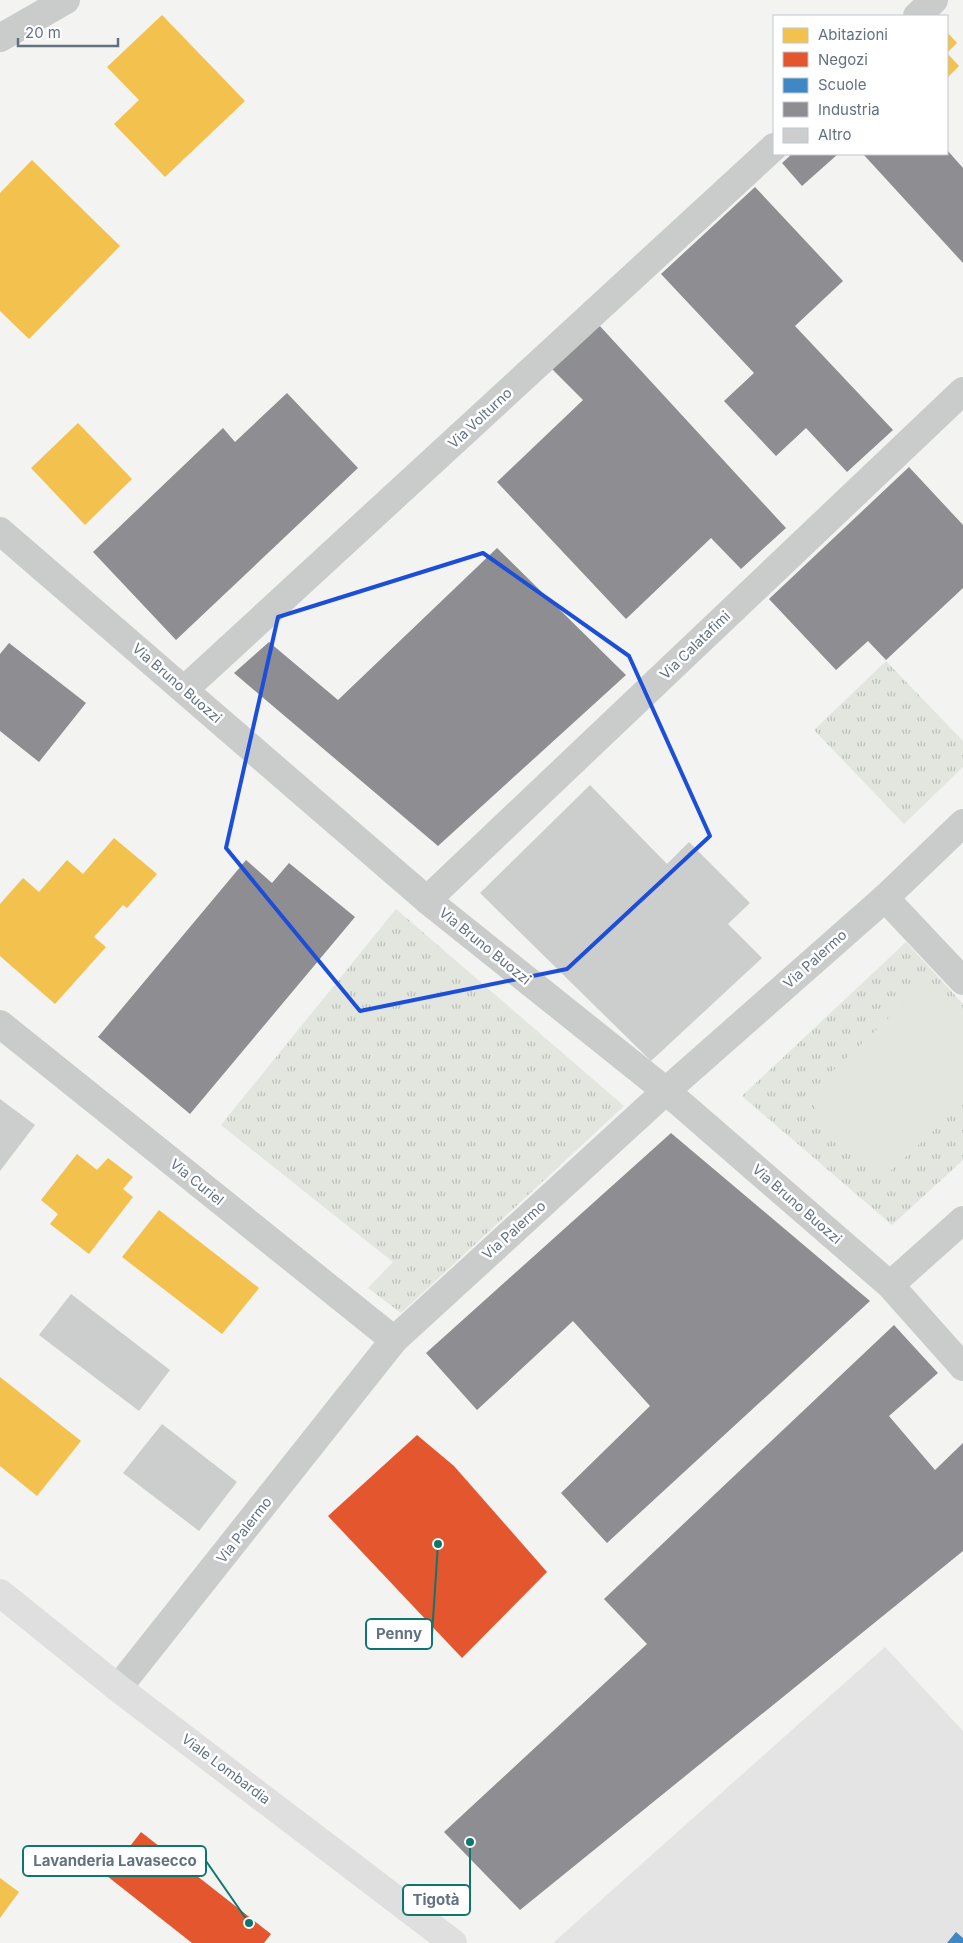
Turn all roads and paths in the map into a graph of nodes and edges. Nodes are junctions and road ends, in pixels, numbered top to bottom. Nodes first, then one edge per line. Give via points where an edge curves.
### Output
1 (66, 0) edge
2 (934, 0) edge
3 (918, 15) edge
4 (4, 29) edge
5 (773, 148) edge
6 (963, 390) edge
7 (0, 531) edge
8 (185, 689) junction
9 (963, 823) edge
10 (885, 898) junction
11 (427, 900) junction
12 (963, 981) edge
13 (0, 1024) edge
14 (666, 1091) junction
15 (963, 1220) edge
16 (890, 1285) junction
17 (394, 1340) junction
18 (963, 1368) edge
19 (0, 1593) edge
20 (118, 1688) junction
21 (453, 1943) edge

1 - 4 street
2 - 3 street
5 - 8 street, Via Volturno
6 - 11 street, Via Calatafimi
7 - 8 street, Via Bruno Buozzi
8 - 11 street, Via Bruno Buozzi
9 - 10 street, Via Palermo
10 - 12 street
10 - 14 street, Via Palermo
11 - 14 street, Via Bruno Buozzi
13 - 17 street, Via Curiel
14 - 16 street, Via Bruno Buozzi
14 - 17 street, Via Palermo
15 - 16 street
16 - 18 street, Via Bruno Buozzi
17 - 20 street, Via Palermo
19 - 20 street, Viale Lombardia
20 - 21 street, Viale Lombardia

